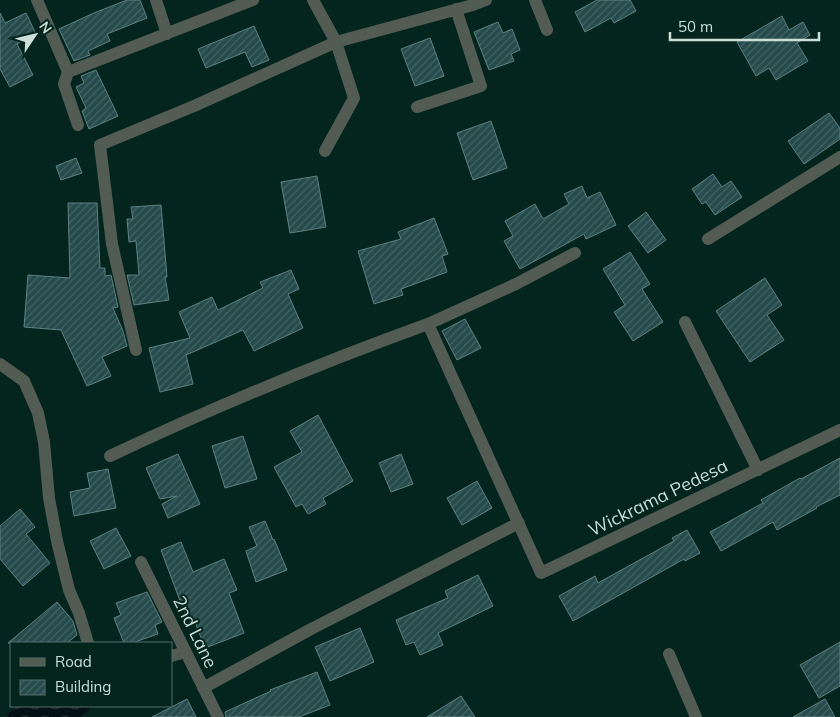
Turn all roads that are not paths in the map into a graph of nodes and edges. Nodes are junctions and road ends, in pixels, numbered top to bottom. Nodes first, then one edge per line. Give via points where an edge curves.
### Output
1 (37, 0) edge
2 (156, 0) edge
3 (253, 0) edge
4 (313, 0) edge
5 (486, 0) edge
6 (535, 0) edge
7 (456, 9) junction
8 (547, 30) dead end
9 (167, 34) junction
10 (336, 42) junction
11 (68, 72) junction
12 (417, 107) dead end
13 (78, 125) dead end
14 (325, 151) dead end
15 (840, 157) edge
16 (708, 238) dead end
17 (575, 253) dead end
18 (684, 322) dead end
19 (428, 324) junction
20 (136, 350) dead end
21 (0, 364) edge
22 (840, 430) edge
23 (110, 456) dead end
24 (758, 470) junction
25 (519, 523) junction
26 (141, 562) dead end
27 (88, 642) edge
28 (186, 652) junction
29 (670, 654) dead end
30 (172, 656) edge
31 (204, 688) junction
32 (218, 717) edge
33 (696, 717) edge

1 - 11 street
2 - 9 street
3 - 9 street
4 - 10 street
5 - 7 street
6 - 8 street
7 - 10 street
7 - 12 street via 481,86
9 - 11 street
10 - 14 street via 354,98
10 - 20 street via 100,145 112,244
11 - 13 street via 64,84
15 - 16 street
17 - 19 street
18 - 24 street
19 - 23 street via 353,351
19 - 25 street
21 - 27 street via 24,381 38,413 57,541 69,590
22 - 24 street, Wickrama Pedesa
24 - 25 street, Wickrama Pedesa via 541,573
25 - 31 street
26 - 28 street, 2nd Lane
28 - 30 street
28 - 31 street, 2nd Lane
29 - 33 street
31 - 32 street, 2nd Lane

